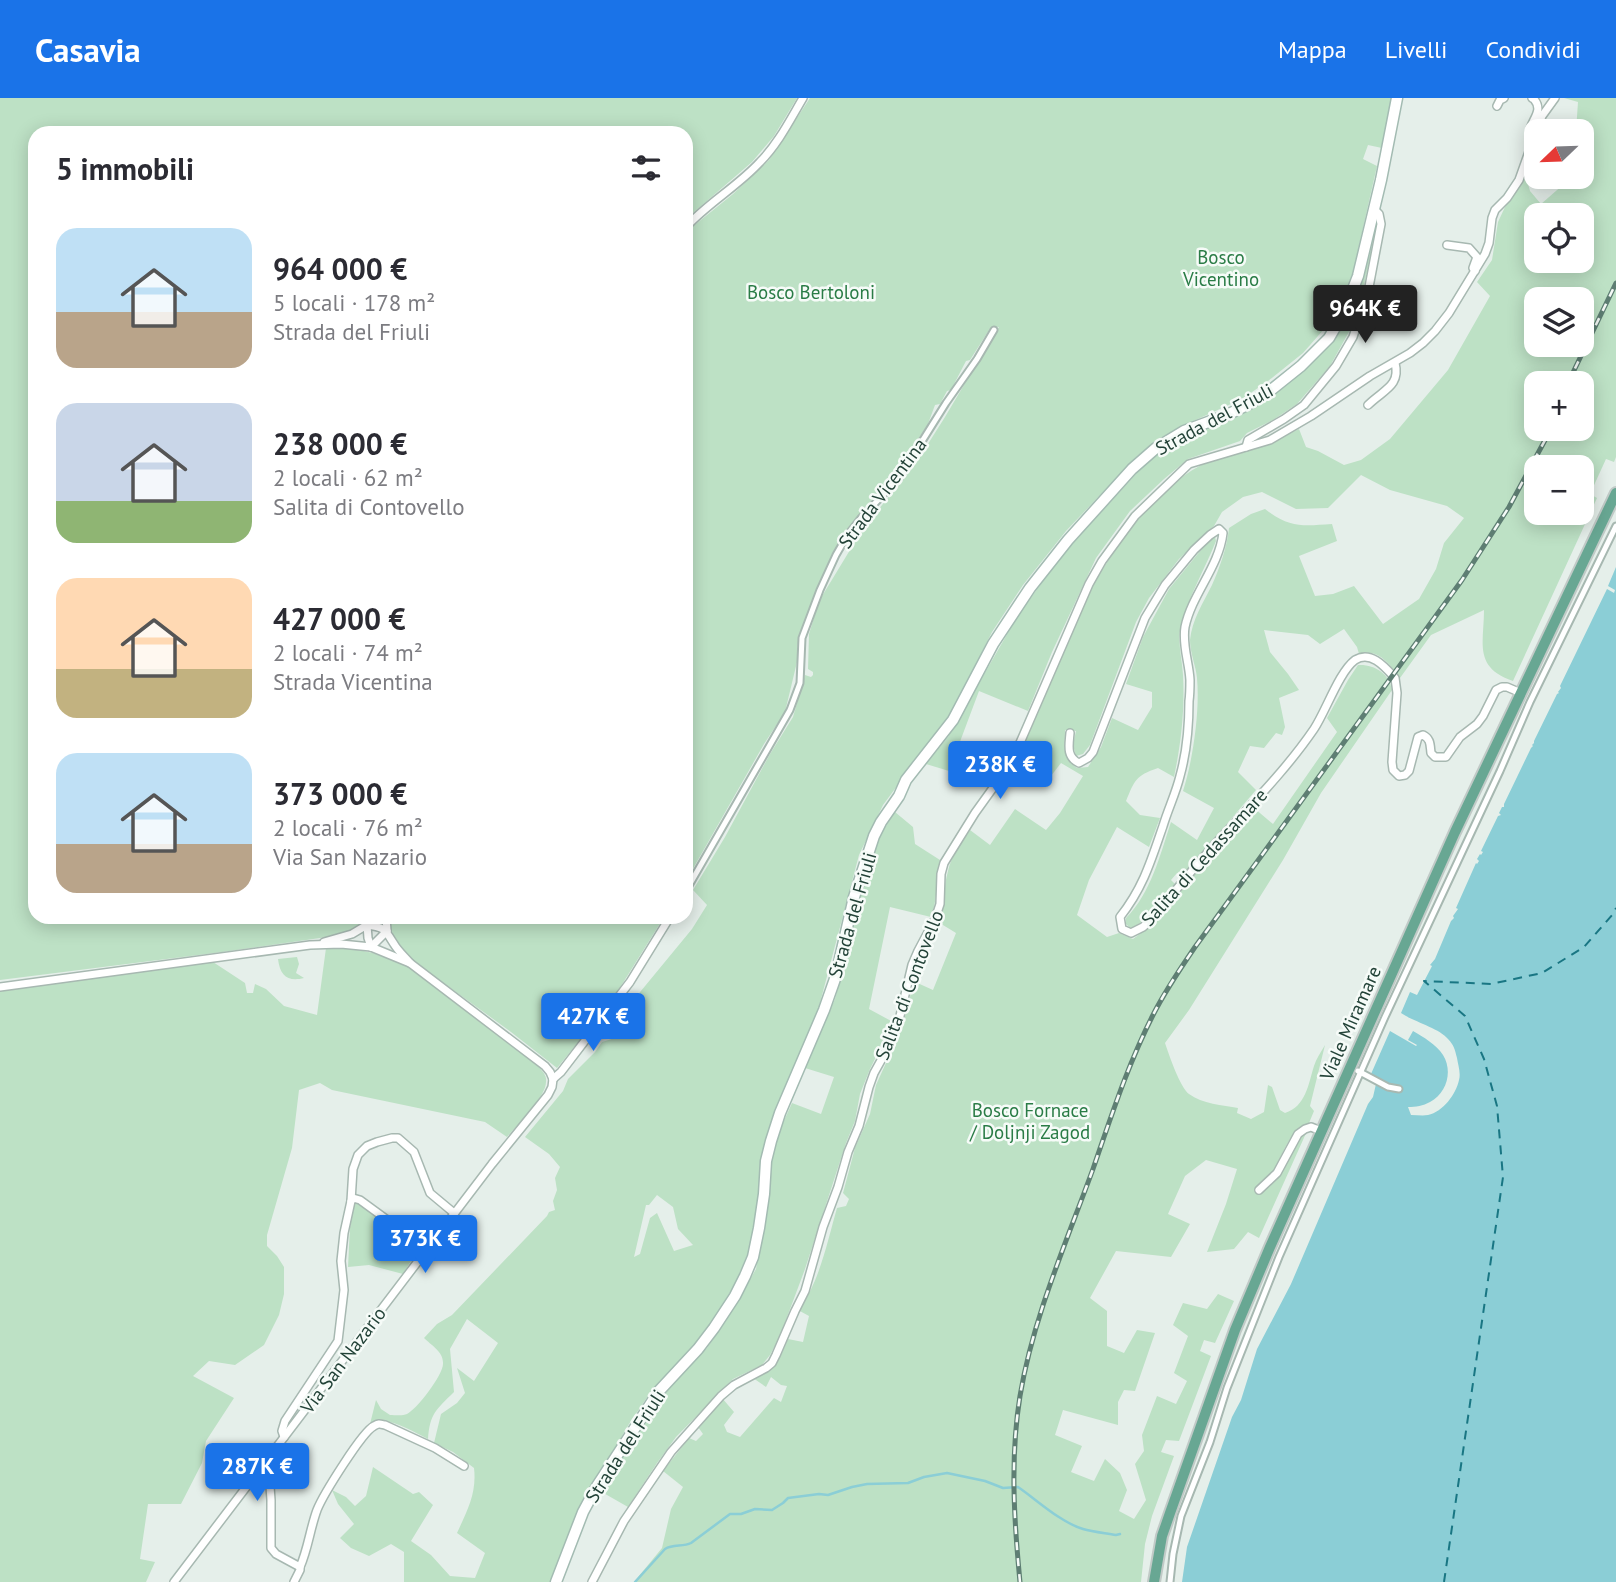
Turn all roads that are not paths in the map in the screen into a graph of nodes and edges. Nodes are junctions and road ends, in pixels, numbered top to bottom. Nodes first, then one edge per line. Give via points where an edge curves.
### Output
1 (803, 98) edge
2 (1398, 98) edge
3 (1504, 98) edge
4 (1532, 98) edge
5 (1555, 98) edge
6 (1497, 106) dead end
7 (1535, 119) edge
8 (1541, 119) edge
9 (1524, 166) edge
10 (1374, 209) junction
11 (693, 220) edge
12 (1447, 244) dead end
13 (1475, 271) junction
14 (994, 330) dead end
15 (1395, 363) junction
16 (1368, 405) dead end
17 (1246, 447) junction
18 (1616, 493) edge
19 (1616, 526) edge
20 (1521, 693) junction
21 (1070, 733) dead end
22 (693, 880) edge
23 (386, 924) edge
24 (666, 924) edge
25 (367, 925) junction
26 (387, 931) junction
27 (310, 946) junction
28 (372, 947) junction
29 (410, 963) junction
30 (0, 987) edge
31 (1359, 1071) junction
32 (553, 1079) junction
33 (1399, 1089) dead end
34 (1321, 1131) junction
35 (1259, 1190) dead end
36 (351, 1201) junction
37 (454, 1213) junction
38 (428, 1249) junction
39 (284, 1437) junction
40 (268, 1459) junction
41 (464, 1466) dead end
42 (300, 1567) junction
43 (174, 1582) edge
44 (294, 1582) edge
45 (556, 1582) edge
46 (592, 1582) edge
47 (1154, 1582) edge
48 (1170, 1582) edge

1 - 11 street via 771,150
2 - 10 main road, Strada del Friuli
3 - 6 street
4 - 7 street via 1539,104
5 - 8 street, Salita di Contovello
9 - 13 street, Salita di Contovello via 1507,198 1494,210 1489,243
10 - 17 street, Strada del Friuli via 1381,224 1369,287 1353,337 1304,405 1248,440
10 - 45 main road, Strada del Friuli via 1358,276 1329,338 1271,390 1227,415 1184,431 1132,469 1030,588 993,644 953,720 906,780 874,836 836,976 780,1113 766,1161 759,1228 745,1276 714,1328 659,1391 597,1486
12 - 13 street via 1469,248 1477,257
13 - 15 street, Salita di Contovello via 1435,331
14 - 22 street, Strada Vicentina via 899,478 847,536 802,638 800,683 790,710
15 - 16 street via 1394,383
15 - 17 street, Salita di Contovello via 1270,440
17 - 46 street, Salita di Contovello via 1189,464 1135,516 1102,561 1016,752 944,863 935,919 912,965 900,1016 869,1087 805,1291 776,1355 766,1368 720,1396 664,1460
18 - 20 main road, Viale Miramare
19 - 31 street
20 - 21 street, Salita di Cedassamare via 1507,687 1496,690 1483,716 1446,757 1435,757 1427,737 1418,737 1409,772 1399,776 1392,770 1395,678 1373,658 1357,659 1295,754 1151,920 1131,933 1122,929 1120,918 1144,880 1181,772 1188,739 1186,625 1220,546 1223,533 1219,530 1194,550 1158,596 1096,744 1079,763 1069,756
20 - 34 main road, Viale Miramare
23 - 26 street
24 - 32 street via 630,982
25 - 26 street
25 - 27 street
25 - 28 street
26 - 28 street
26 - 29 street
27 - 28 street
27 - 30 street
28 - 29 street
29 - 32 street via 545,1066
31 - 33 street
31 - 48 street via 1280,1251 1227,1388 1181,1516
32 - 37 street, Via San Nazario via 548,1095
34 - 35 street via 1311,1127 1298,1134 1277,1173
34 - 47 main road, Viale Miramare via 1235,1330 1162,1536
36 - 37 street, Via San Nazario via 352,1170 358,1155 367,1146 398,1138 414,1152 430,1193
36 - 38 street via 360,1200
36 - 39 street, Via San Nazario via 341,1261 344,1290 338,1340 285,1421
37 - 38 street, Via San Nazario
38 - 39 street, Via San Nazario
39 - 40 street, Via San Nazario
40 - 42 street via 271,1548
40 - 43 street, Via San Nazario
41 - 42 street via 385,1425 374,1426 326,1490
42 - 44 street

